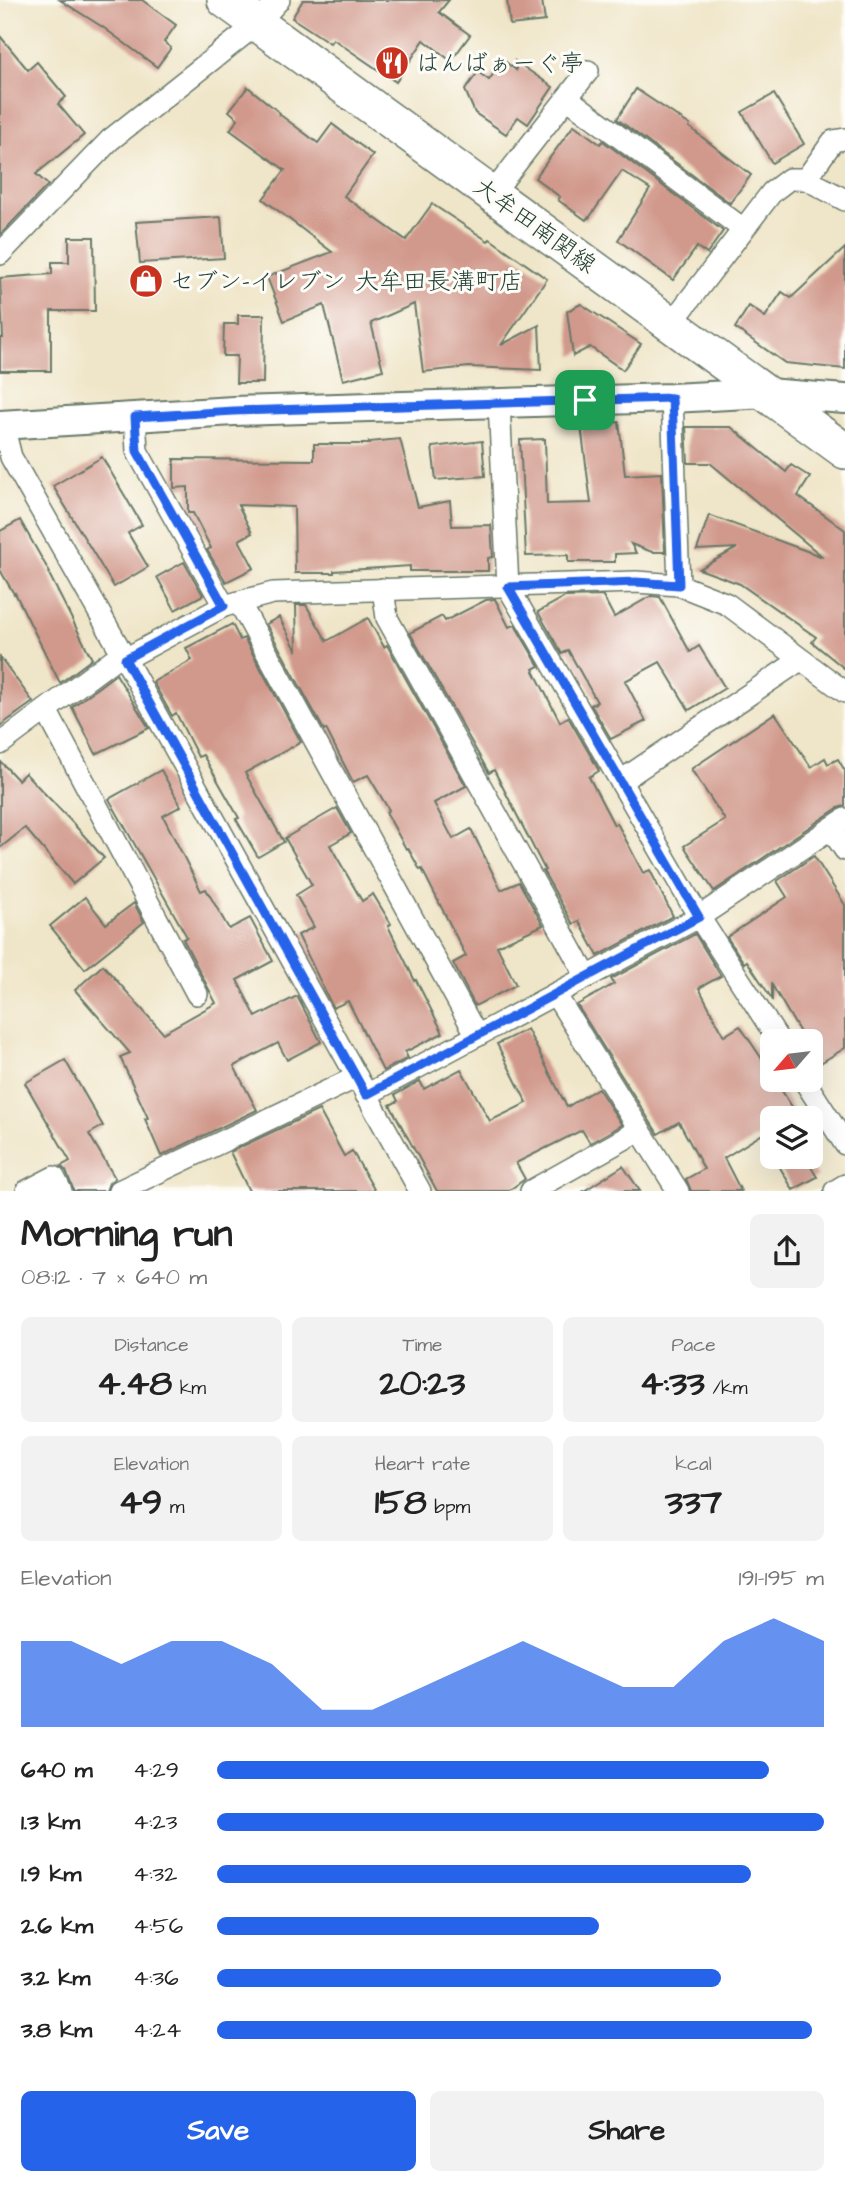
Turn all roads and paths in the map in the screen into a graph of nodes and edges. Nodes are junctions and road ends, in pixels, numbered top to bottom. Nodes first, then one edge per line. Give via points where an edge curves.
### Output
1 (225, 0) edge
2 (268, 12) edge
3 (588, 71) dead end
4 (567, 99) junction
5 (845, 139) edge
6 (806, 179) junction
7 (492, 194) junction
8 (845, 200) edge
9 (743, 229) junction
10 (0, 254) edge
11 (671, 324) junction
12 (767, 393) junction
13 (672, 398) junction
14 (845, 399) edge
15 (499, 402) junction
16 (135, 417) junction
17 (1, 425) edge
18 (845, 451) edge
19 (679, 585) junction
20 (508, 587) junction
21 (383, 589) junction
22 (232, 604) junction
23 (124, 656) junction
24 (800, 660) junction
25 (845, 692) edge
26 (46, 710) junction
27 (0, 744) edge
28 (621, 781) junction
29 (838, 824) edge
30 (845, 850) edge
31 (699, 917) junction
32 (587, 977) junction
33 (197, 994) dead end
34 (555, 994) junction
35 (771, 1029) edge
36 (477, 1036) junction
37 (361, 1086) junction
38 (812, 1092) edge
39 (640, 1130) junction
40 (845, 1144) edge
41 (845, 1185) edge
42 (414, 1189) edge
43 (27, 1191) edge
44 (61, 1191) edge
45 (119, 1191) edge
46 (531, 1191) edge
47 (678, 1191) edge
48 (835, 1191) edge

1 - 2 main road, 大牟田南関線
2 - 7 main road, 大牟田南関線
2 - 10 street via 110,140
3 - 4 street
4 - 7 street
4 - 9 street
5 - 6 street via 833,141
6 - 8 street
6 - 9 street via 789,179 772,191
7 - 11 main road, 大牟田南関線
9 - 11 street
11 - 12 main road, 大牟田南関線
12 - 13 street
12 - 14 street
12 - 18 main road, 大牟田南関線
13 - 15 street
13 - 19 street
15 - 16 street
15 - 20 street
16 - 17 street
16 - 22 street via 137,451
17 - 23 street via 11,457
19 - 20 street via 636,582
19 - 24 street via 727,604
20 - 21 street
20 - 28 street
21 - 22 street via 273,593
21 - 32 street via 387,618
22 - 23 street
22 - 36 street
23 - 26 street
23 - 37 street
24 - 25 street
24 - 28 street
26 - 27 street
26 - 33 street
28 - 31 street
29 - 30 street
29 - 31 street
31 - 32 street
31 - 35 street
32 - 34 street
34 - 36 street
34 - 39 street
36 - 37 street
37 - 42 street
37 - 45 street
38 - 40 street
39 - 46 street
39 - 47 street
41 - 48 street
43 - 44 street via 54,1177

